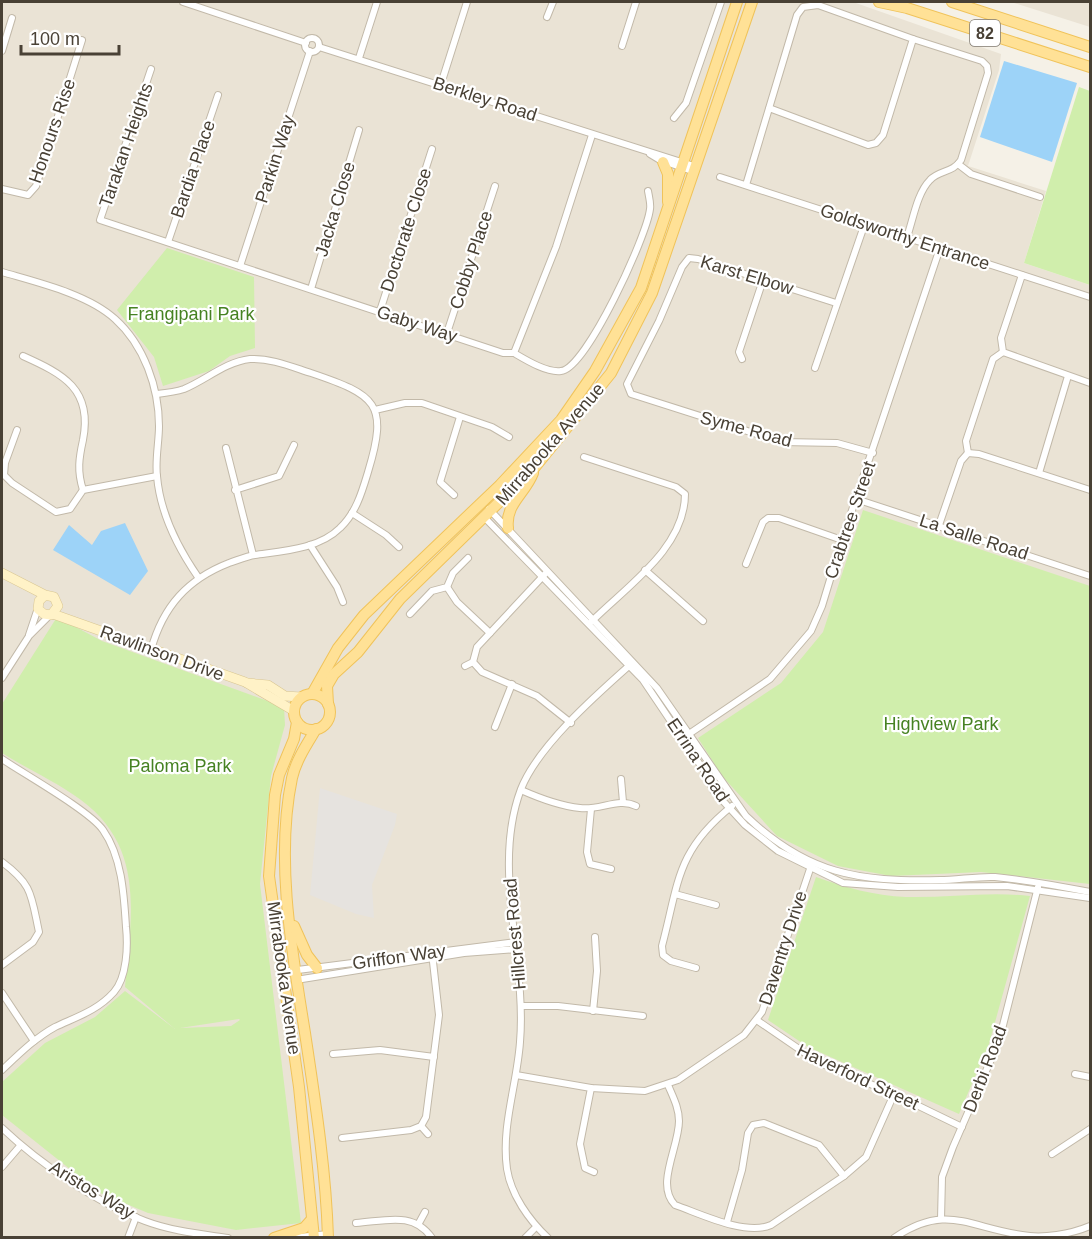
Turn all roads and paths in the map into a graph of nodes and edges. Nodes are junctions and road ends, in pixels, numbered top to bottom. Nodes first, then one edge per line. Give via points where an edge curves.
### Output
1 (183, 2) edge
2 (377, 2) edge
3 (467, 2) edge
4 (553, 2) edge
5 (636, 2) edge
6 (721, 2) edge
7 (737, 2) edge
8 (752, 2) edge
9 (879, 2) edge
10 (952, 2) edge
11 (548, 17) dead end
12 (12, 18) dead end
13 (914, 39) junction
14 (82, 40) dead end
15 (306, 43) junction
16 (319, 46) junction
17 (622, 46) dead end
18 (1090, 47) edge
19 (2, 51) edge
20 (310, 51) junction
21 (359, 58) junction
22 (1090, 67) edge
23 (151, 69) dead end
24 (441, 84) junction
25 (218, 95) dead end
26 (769, 108) junction
27 (674, 118) dead end
28 (359, 130) dead end
29 (592, 135) junction
30 (432, 149) dead end
31 (650, 154) junction
32 (663, 162) junction
33 (958, 164) junction
34 (684, 165) junction
35 (696, 170) junction
36 (720, 177) dead end
37 (746, 185) junction
38 (495, 186) dead end
39 (2, 189) edge
40 (648, 191) dead end
41 (1040, 198) dead end
42 (100, 220) joint
43 (666, 220) junction
44 (865, 224) junction
45 (907, 237) junction
46 (168, 242) junction
47 (940, 248) junction
48 (240, 266) junction
49 (2, 272) edge
50 (1022, 274) junction
51 (763, 280) junction
52 (311, 289) junction
53 (1090, 297) edge
54 (836, 303) junction
55 (380, 311) junction
56 (447, 333) junction
57 (1003, 352) junction
58 (514, 353) junction
59 (23, 356) dead end
60 (742, 359) dead end
61 (815, 368) dead end
62 (1068, 376) junction
63 (1090, 383) edge
64 (627, 384) joint
65 (157, 394) junction
66 (375, 410) junction
67 (460, 417) junction
68 (17, 430) dead end
69 (509, 436) dead end
70 (294, 445) dead end
71 (225, 448) dead end
72 (873, 453) junction
73 (968, 453) junction
74 (584, 457) dead end
75 (535, 467) junction
76 (1039, 472) junction
77 (157, 476) junction
78 (83, 490) junction
79 (235, 490) junction
80 (1090, 490) edge
81 (454, 495) dead end
82 (856, 499) junction
83 (479, 506) junction
84 (351, 513) junction
85 (488, 515) junction
86 (939, 525) junction
87 (508, 528) junction
88 (842, 540) junction
89 (310, 545) junction
90 (399, 547) dead end
91 (253, 555) junction
92 (468, 558) dead end
93 (746, 564) dead end
94 (645, 570) junction
95 (2, 573) edge
96 (546, 573) junction
97 (1090, 576) edge
98 (198, 577) junction
99 (15, 581) junction
100 (447, 587) junction
101 (45, 595) junction
102 (343, 602) dead end
103 (58, 604) junction
104 (38, 606) junction
105 (51, 614) junction
106 (410, 614) dead end
107 (592, 621) junction
108 (703, 621) dead end
109 (79, 622) junction
110 (490, 633) junction
111 (29, 636) junction
112 (151, 650) junction
113 (473, 662) junction
114 (632, 663) junction
115 (465, 666) dead end
116 (2, 676) edge
117 (245, 682) junction
118 (512, 684) junction
119 (307, 695) junction
120 (328, 704) junction
121 (295, 716) junction
122 (570, 723) junction
123 (495, 727) dead end
124 (316, 729) junction
125 (685, 736) junction
126 (2, 759) edge
127 (621, 779) dead end
128 (521, 790) junction
129 (623, 802) junction
130 (636, 806) dead end
131 (732, 806) junction
132 (591, 809) junction
133 (2, 862) edge
134 (811, 865) junction
135 (611, 869) dead end
136 (1038, 887) junction
137 (1090, 892) edge
138 (675, 894) junction
139 (1090, 898) edge
140 (716, 905) dead end
141 (288, 909) junction
142 (595, 937) dead end
143 (517, 945) junction
144 (433, 955) junction
145 (2, 965) edge
146 (318, 968) junction
147 (696, 968) dead end
148 (295, 975) junction
149 (283, 977) junction
150 (2, 993) edge
151 (522, 1006) junction
152 (593, 1011) junction
153 (643, 1017) dead end
154 (758, 1021) junction
155 (34, 1041) junction
156 (333, 1054) dead end
157 (434, 1057) junction
158 (2, 1070) edge
159 (1075, 1074) dead end
160 (516, 1075) junction
161 (1090, 1077) edge
162 (668, 1085) junction
163 (591, 1088) junction
164 (894, 1094) junction
165 (421, 1126) junction
166 (962, 1127) junction
167 (2, 1128) edge
168 (1090, 1129) edge
169 (428, 1134) dead end
170 (342, 1138) dead end
171 (20, 1146) junction
172 (1052, 1154) dead end
173 (2, 1167) edge
174 (594, 1172) dead end
175 (844, 1176) junction
176 (425, 1212) dead end
177 (136, 1217) junction
178 (312, 1218) junction
179 (941, 1219) junction
180 (727, 1222) junction
181 (356, 1223) dead end
182 (419, 1223) junction
183 (1090, 1226) edge
184 (536, 1227) junction
185 (207, 1236) edge
186 (314, 1236) edge
187 (328, 1236) edge
188 (1023, 1237) edge
189 (128, 1238) edge
190 (228, 1238) edge
191 (274, 1238) edge
192 (291, 1238) edge
193 (432, 1238) edge
194 (525, 1238) edge
195 (548, 1238) edge
196 (894, 1238) edge

1 - 15 street
2 - 21 street
3 - 24 street
4 - 11 street
5 - 17 street
6 - 27 street via 686,103
7 - 34 main road, Mirrabooka Avenue
8 - 35 main road, Mirrabooka Avenue
9 - 22 main road, 82
10 - 18 main road, 82
12 - 19 street
13 - 26 street via 818,5 806,6 797,15
13 - 26 street via 883,135 876,143 868,145 843,137
13 - 33 street via 987,66 987,77
14 - 39 street, Honours Rise via 36,186 28,195
15 - 16 street, Berkley Road via 314,38
15 - 20 street
16 - 20 street
16 - 21 street, Berkley Road
20 - 48 street, Parkin Way
21 - 24 street, Berkley Road
23 - 42 street, Tarakan Heights
24 - 29 street, Berkley Road
25 - 46 street, Bardia Place
26 - 37 street
28 - 52 street, Jacka Close
29 - 31 street, Berkley Road
29 - 58 street via 556,247
30 - 55 street, Doctorate Close
31 - 32 street, Berkley Road
31 - 34 street, Berkley Road
32 - 34 street, Berkley Road
32 - 43 main road via 668,174
33 - 41 street via 971,174
33 - 45 street via 926,185
34 - 35 street, Berkley Road
34 - 43 main road, Mirrabooka Avenue
35 - 75 main road, Mirrabooka Avenue via 652,293 611,373
36 - 37 street, Goldsworthy Entrance
37 - 44 street, Goldsworthy Entrance
38 - 56 street, Cobby Place
40 - 58 street, Gaby Way via 650,210 630,268 612,305 572,367 560,372
42 - 46 street, Gaby Way
43 - 83 main road, Mirrabooka Avenue via 641,288 595,371 561,420
44 - 45 street, Goldsworthy Entrance
44 - 54 street
45 - 47 street, Goldsworthy Entrance
46 - 48 street, Gaby Way
47 - 50 street, Goldsworthy Entrance
47 - 72 street, Crabtree Street
48 - 52 street, Gaby Way
49 - 65 street via 70,293 114,318 146,362
50 - 53 street, Goldsworthy Entrance
50 - 57 street via 1001,338
51 - 54 street, Karst Elbow
51 - 60 street via 739,352
51 - 64 street, Karst Elbow via 689,258
52 - 55 street, Gaby Way
54 - 61 street
55 - 56 street, Gaby Way
56 - 58 street, Gaby Way via 502,353
57 - 62 street
57 - 73 street via 993,359 966,441
59 - 78 street via 57,373 80,396 85,419 78,466
62 - 63 street
62 - 76 street
64 - 72 street, Syme Road via 631,394 782,442 837,443
65 - 66 street via 184,389 233,364 260,360 352,387 368,398
65 - 77 street
66 - 67 street via 422,403
66 - 84 street via 379,425 377,443 360,502
67 - 69 street
67 - 81 street via 440,482
68 - 78 street via 4,470 7,479 56,512 70,509
70 - 79 street via 279,476
71 - 79 street
72 - 82 street, Crabtree Street
73 - 76 street
73 - 86 street via 961,461
74 - 94 street via 676,487 685,494 685,506 674,535
75 - 85 main road, Mirrabooka Avenue
75 - 87 main road via 529,484 512,505
76 - 80 street
77 - 78 street
77 - 98 street via 178,546
79 - 91 street
82 - 86 street, La Salle Road
82 - 88 street, Crabtree Street
83 - 85 street, Errina Road
83 - 119 main road, Mirrabooka Avenue via 364,615
84 - 89 street via 340,529
84 - 90 street
85 - 87 street, Errina Road
85 - 96 street, Errina Road
85 - 120 main road, Mirrabooka Avenue via 400,599 358,652 334,674 327,686
86 - 97 street, La Salle Road
87 - 96 street, Errina Road
88 - 93 street via 779,518 768,518
88 - 125 street, Crabtree Street via 822,606 800,647 770,679
89 - 91 street
89 - 102 street via 338,587
91 - 98 street
92 - 100 street via 453,573
94 - 107 street
94 - 108 street
95 - 99 street, Rawlinson Drive
96 - 107 street, Errina Road
96 - 110 street
98 - 112 street via 167,611
99 - 101 street, Rawlinson Drive
99 - 104 street, Rawlinson Drive
100 - 106 street via 432,591
100 - 110 street
101 - 103 street, Rawlinson Drive via 54,597
101 - 104 street
103 - 105 street
103 - 109 street, Rawlinson Drive
104 - 105 street, Rawlinson Drive via 42,613
104 - 111 street
105 - 109 street, Rawlinson Drive
105 - 111 street
107 - 114 street, Errina Road
109 - 112 street, Rawlinson Drive
110 - 113 street via 477,647
111 - 116 street
112 - 117 street, Rawlinson Drive
113 - 115 street
113 - 118 street via 482,672
114 - 122 street, Hillcrest Road
114 - 125 street, Errina Road via 657,688
117 - 119 street, Rawlinson Drive via 268,685 285,696
117 - 121 street, Rawlinson Drive
118 - 122 street via 537,696
118 - 123 street
119 - 120 main road via 321,697
119 - 121 main road, Mirrabooka Avenue
120 - 124 main road, Mirrabooka Avenue via 327,720
121 - 124 main road via 305,729
121 - 149 main road, Mirrabooka Avenue via 294,739 279,775 270,850
122 - 128 street, Hillcrest Road via 544,750
124 - 141 main road, Mirrabooka Avenue via 292,777 285,876
125 - 131 street, Errina Road
126 - 155 street via 102,828 123,888 128,953 115,991 92,1011
127 - 129 street
128 - 132 street via 557,803
128 - 143 street, Hillcrest Road via 512,825 509,864
129 - 130 street
129 - 132 street
131 - 134 street, Errina Road via 757,835 778,851
131 - 138 street via 705,830 688,853
132 - 135 street via 586,852 590,864
133 - 145 street via 21,876 30,892 39,932 33,942
134 - 136 street, Errina Road via 843,883
134 - 154 street, Daventry Drive
136 - 137 street, Errina Road
136 - 139 street, Errina Road
136 - 166 street, Derbi Road via 999,1041
138 - 140 street
138 - 147 street via 663,955
141 - 146 main road via 298,939
141 - 148 main road, Mirrabooka Avenue
142 - 152 street
143 - 144 street, Griffon Way
143 - 151 street, Hillcrest Road
144 - 146 street, Griffon Way
144 - 148 street, Griffon Way
144 - 157 street via 439,1015
146 - 148 street, Griffon Way
148 - 149 street, Griffon Way
148 - 187 main road, Mirrabooka Avenue via 313,1085
149 - 178 main road, Mirrabooka Avenue
150 - 155 street
151 - 152 street
151 - 160 street, Hillcrest Road
152 - 153 street
154 - 162 street, Daventry Drive via 744,1035
154 - 164 street, Haverford Street via 818,1062
155 - 158 street
156 - 157 street via 380,1050
157 - 165 street via 426,1117
159 - 161 street
160 - 163 street, Daventry Drive
160 - 184 street, Hillcrest Road via 505,1139 507,1171 518,1201
162 - 163 street, Daventry Drive via 645,1091
162 - 180 street via 679,1120 665,1187 668,1198 675,1205
163 - 174 street via 580,1144 585,1168
164 - 166 street, Haverford Street
164 - 175 street via 866,1157
165 - 169 street
165 - 170 street
166 - 179 street, Derbi Road via 942,1177
167 - 171 street, Aristos Way
168 - 172 street
171 - 173 street
171 - 177 street, Aristos Way
175 - 180 street via 763,1229
175 - 180 street via 819,1145 764,1123 753,1125
176 - 182 street
177 - 185 street, Aristos Way
177 - 189 street
178 - 186 main road, Mirrabooka Avenue
178 - 191 main road via 304,1228
179 - 188 street
179 - 196 street via 918,1224
181 - 182 street
182 - 193 street
183 - 188 street
184 - 194 street
184 - 195 street, Hillcrest Road
185 - 190 street, Aristos Way
186 - 187 street
186 - 192 street

